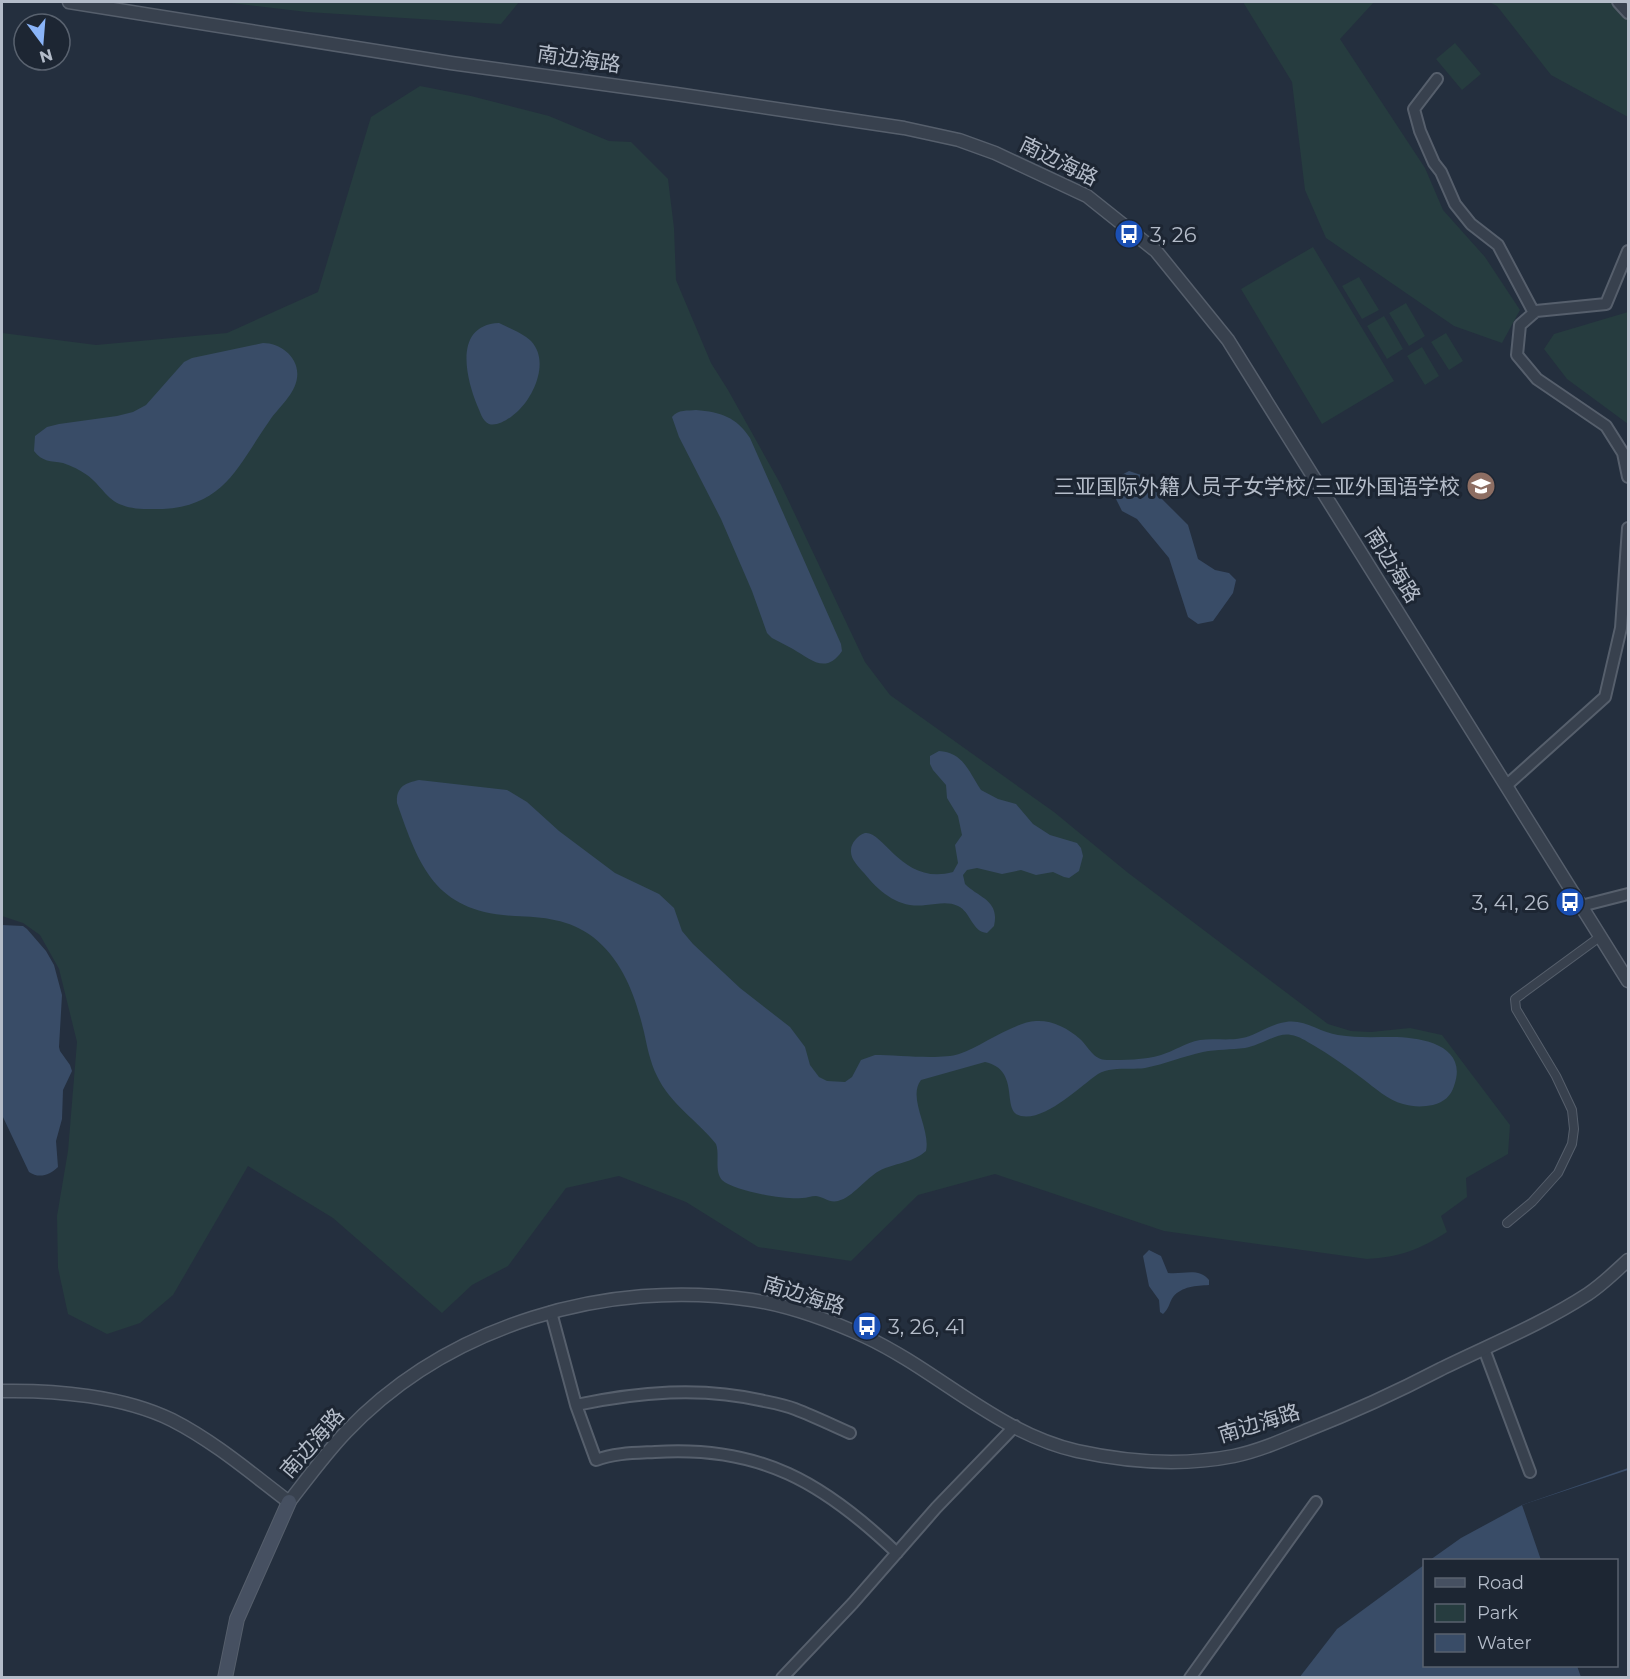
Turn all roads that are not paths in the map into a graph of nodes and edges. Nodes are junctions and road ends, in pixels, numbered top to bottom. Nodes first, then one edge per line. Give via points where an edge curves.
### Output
1 (69, 2) edge
2 (1618, 2) edge
3 (1629, 13) edge
4 (1437, 79) dead end
5 (1629, 251) edge
6 (1534, 313) junction
7 (1629, 477) edge
8 (1629, 528) edge
9 (1625, 627) edge
10 (1507, 785) junction
11 (1629, 894) edge
12 (1581, 906) junction
13 (1601, 936) junction
14 (1629, 981) edge
15 (1507, 1223) dead end
16 (1629, 1260) edge
17 (550, 1312) junction
18 (1484, 1349) junction
19 (2, 1391) edge
20 (576, 1405) junction
21 (1015, 1426) junction
22 (850, 1433) dead end
23 (1530, 1472) dead end
24 (289, 1502) junction
25 (1316, 1502) dead end
26 (897, 1553) junction
27 (225, 1677) edge
28 (782, 1677) edge
29 (1190, 1677) edge

1 - 10 street, 南边海路 via 451,63 904,128 995,153 1086,196 1156,251 1228,340
2 - 3 street
4 - 6 street via 1414,109 1420,131 1455,204 1471,224 1498,245
5 - 6 street via 1606,304
6 - 7 street via 1520,325 1517,355 1537,379 1606,426 1623,453
8 - 9 street
9 - 10 street via 1605,697
10 - 12 street, 南边海路
11 - 12 street
12 - 13 street, 南边海路
13 - 14 street, 南边海路
13 - 15 street via 1515,999 1516,1009 1572,1110 1574,1129 1572,1144 1558,1173
16 - 18 street, 南边海路 via 1590,1292
17 - 20 street
17 - 21 street, 南边海路 via 651,1295 753,1300 810,1314 867,1338
17 - 24 street, 南边海路 via 454,1351 419,1371 346,1431
18 - 21 street, 南边海路 via 1327,1423 1233,1456 1186,1462 1141,1460 1076,1451
18 - 23 street
19 - 24 street via 63,1393 122,1402 171,1420 210,1443
20 - 22 street via 636,1395 706,1392 793,1408
20 - 26 street via 596,1460 677,1450 734,1455 764,1463 833,1498
21 - 26 street
24 - 27 main road, 南边海路 via 237,1619
25 - 29 street
26 - 28 street

